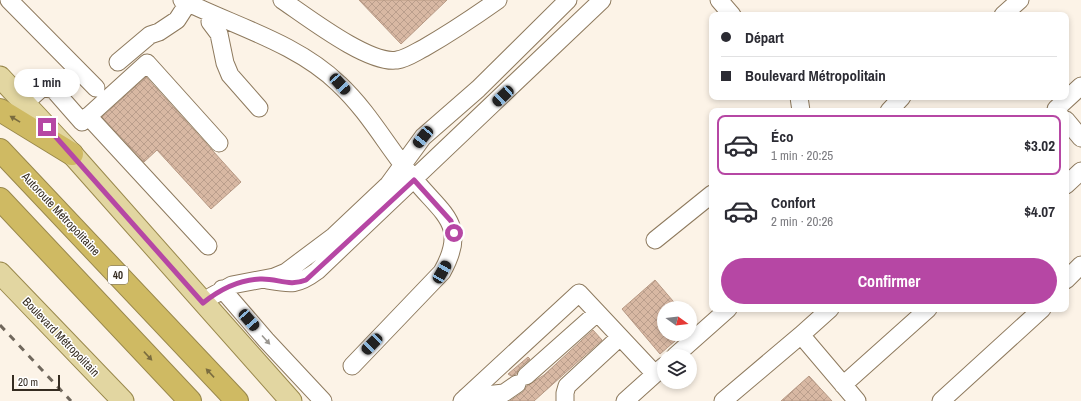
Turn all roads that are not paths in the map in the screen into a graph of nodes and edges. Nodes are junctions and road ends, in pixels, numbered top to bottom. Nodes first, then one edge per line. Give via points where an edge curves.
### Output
1 (9, 0) edge
2 (282, 0) edge
3 (498, 0) edge
4 (568, 0) edge
5 (602, 0) edge
6 (719, 0) edge
7 (1020, 0) edge
8 (185, 2) edge
9 (729, 12) edge
10 (1007, 12) edge
11 (211, 14) junction
12 (118, 62) dead end
13 (0, 77) edge
14 (1081, 86) edge
15 (96, 88) dead end
16 (899, 100) edge
17 (25, 103) junction
18 (259, 108) dead end
19 (892, 108) edge
20 (0, 110) edge
21 (1069, 114) edge
22 (88, 116) junction
23 (219, 143) dead end
24 (0, 150) edge
25 (72, 154) junction
26 (404, 165) junction
27 (1081, 171) edge
28 (414, 180) junction
29 (1069, 182) edge
30 (709, 196) edge
31 (0, 199) edge
32 (0, 213) edge
33 (655, 240) dead end
34 (208, 246) dead end
35 (1081, 265) edge
36 (0, 273) edge
37 (1069, 277) edge
38 (260, 279) junction
39 (222, 289) junction
40 (203, 303) junction
41 (725, 312) edge
42 (827, 312) edge
43 (925, 312) edge
44 (1039, 312) edge
45 (597, 313) junction
46 (121, 327) junction
47 (801, 335) junction
48 (620, 337) junction
49 (683, 349) edge
50 (352, 366) dead end
51 (657, 368) edge
52 (657, 372) edge
53 (843, 385) junction
54 (464, 399) edge
55 (123, 401) edge
56 (190, 401) edge
57 (237, 401) edge
58 (291, 401) edge
59 (323, 401) edge
60 (565, 401) edge
61 (625, 401) edge
62 (723, 401) edge
63 (857, 401) edge
64 (941, 401) edge

1 - 15 street
2 - 3 street via 368,54 396,60 409,56 454,31
4 - 26 street via 478,88 423,137
5 - 28 street
6 - 9 street
7 - 10 street
8 - 11 street
8 - 12 street via 177,20 159,32 150,34
11 - 18 street via 210,22 219,34 230,75
11 - 26 street via 286,48 326,73 340,84 366,114
13 - 17 main road
14 - 21 street
16 - 19 street
17 - 22 street via 38,90 53,89 82,122
17 - 25 main road
25 -> 20 highway
22 - 23 street via 147,64
22 - 34 street
57 -> 24 highway, Autoroute Métropolitaine / 40
25 - 40 main road
26 - 28 street
26 - 38 street via 388,185 334,236 286,272
27 - 29 street
28 - 38 street via 306,280 291,284
28 - 50 street via 451,221 454,233 449,258 434,280
30 - 33 street
31 - 46 highway
32 - 46 highway
35 - 37 street
36 - 55 main road, Boulevard Métropolitain
38 - 39 street
39 - 40 street
39 -> 59 street
40 - 58 main road
41 - 49 street
42 - 47 street
43 - 53 street
44 - 64 street
45 - 48 street
45 - 54 street via 504,393
45 - 54 street via 579,293
46 -> 56 highway
47 - 53 street
47 - 62 street
48 - 51 street
48 - 60 street via 567,386 564,393
52 - 61 street
53 - 63 street

